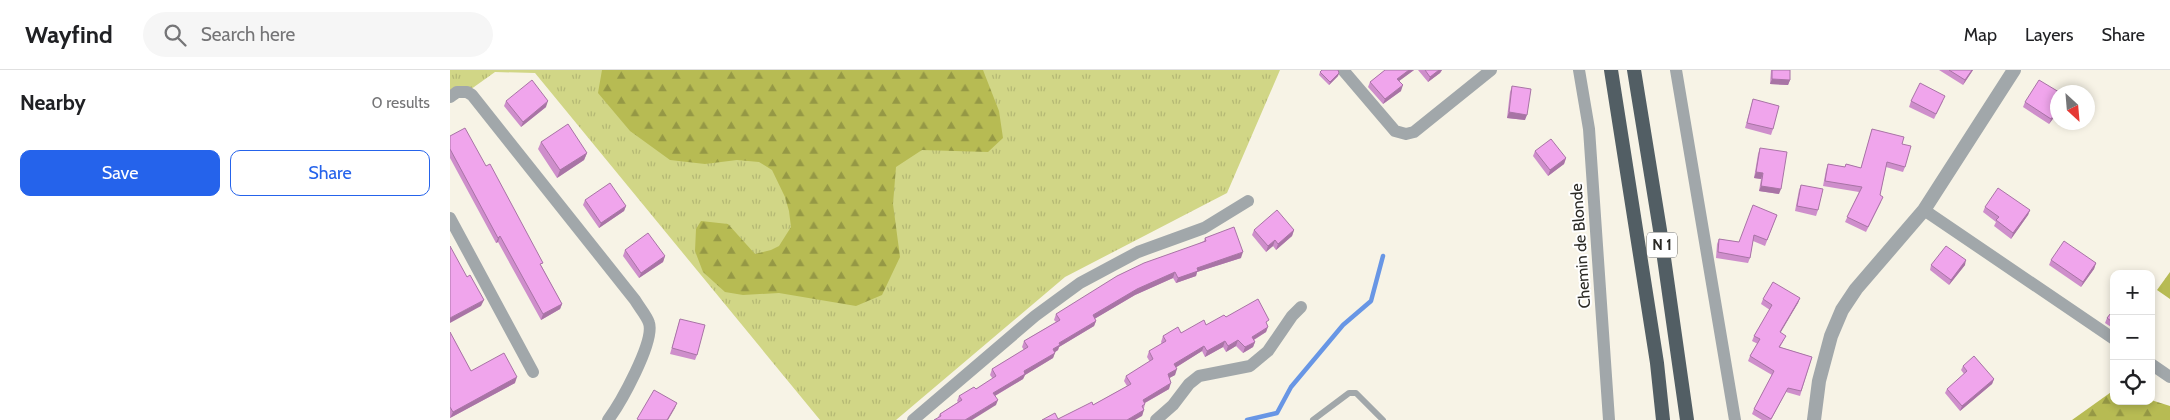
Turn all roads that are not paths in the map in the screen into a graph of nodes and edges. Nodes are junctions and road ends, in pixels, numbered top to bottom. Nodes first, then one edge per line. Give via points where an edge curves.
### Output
1 (1343, 70) edge
2 (1491, 70) edge
3 (1579, 70) edge
4 (1610, 70) edge
5 (1634, 70) edge
6 (1676, 70) edge
7 (2014, 70) edge
8 (450, 97) edge
9 (1248, 201) dead end
10 (1924, 210) junction
11 (450, 218) edge
12 (1301, 307) dead end
13 (2110, 336) edge
14 (2155, 367) edge
15 (533, 372) dead end
16 (2170, 377) edge
17 (608, 420) edge
18 (912, 420) edge
19 (1156, 420) edge
20 (1314, 420) edge
21 (1383, 420) edge
22 (1609, 420) edge
23 (1663, 420) edge
24 (1687, 420) edge
25 (1734, 420) edge
26 (1814, 420) edge

1 - 2 street via 1395,131 1406,134 1414,132
3 - 22 street, Chemin de Blonde via 1588,129
4 - 23 highway, N 1 via 1656,353
5 - 24 highway, N 1
6 - 25 street
7 - 10 street
8 - 17 street via 457,92 472,95 635,300 650,324 641,362
9 - 18 street via 1204,228 1138,252 1080,283 1035,316
10 - 13 street
10 - 26 street via 1842,310 1819,381
11 - 15 street
12 - 19 street via 1268,351 1250,366 1199,376
14 - 16 street
20 - 21 lane via 1349,393 1356,393

